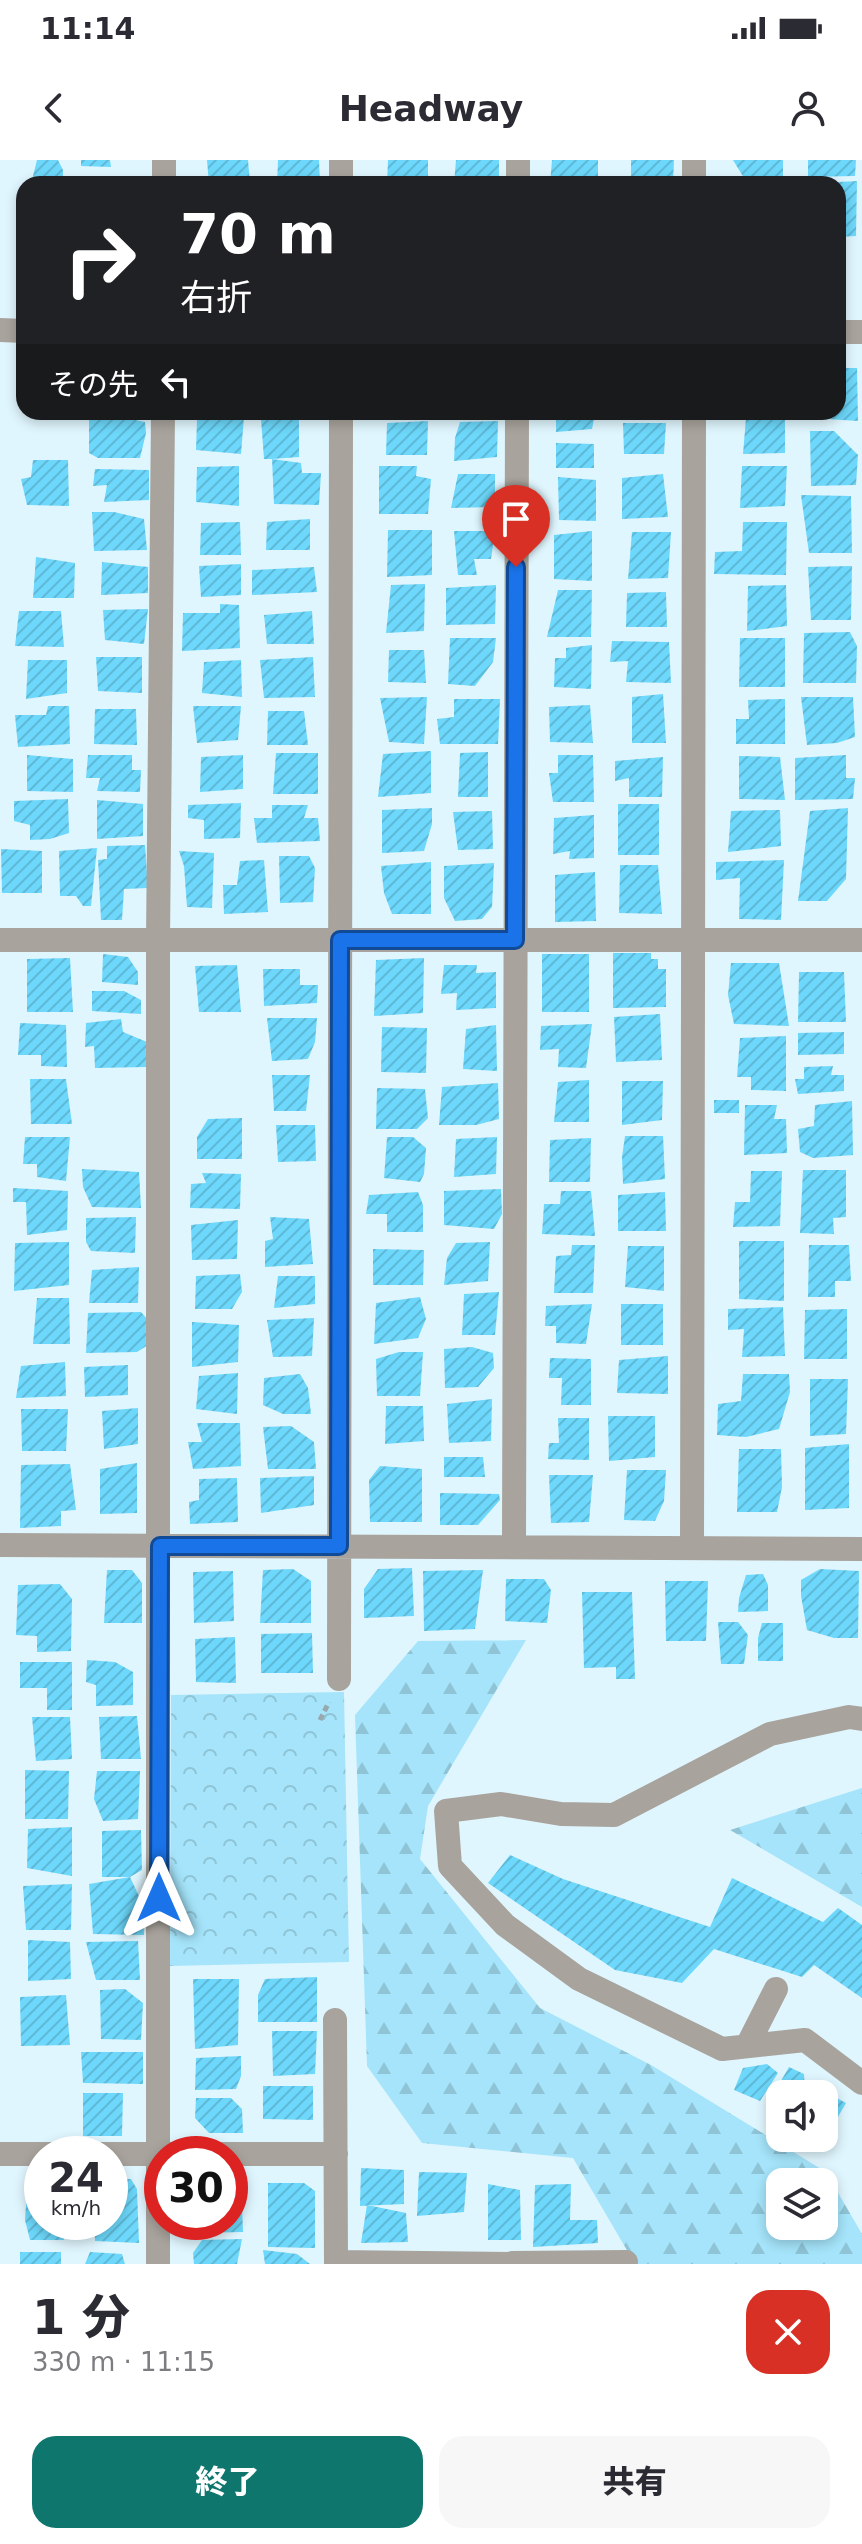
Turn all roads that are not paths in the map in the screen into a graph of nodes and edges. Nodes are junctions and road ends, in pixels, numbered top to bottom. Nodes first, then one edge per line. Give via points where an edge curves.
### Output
1 (163, 420) edge
2 (341, 420) edge
3 (517, 420) edge
4 (694, 420) edge
5 (0, 940) edge
6 (158, 940) junction
7 (340, 940) junction
8 (515, 940) junction
9 (693, 940) junction
10 (862, 940) edge
11 (0, 1545) edge
12 (160, 1546) junction
13 (339, 1546) junction
14 (514, 1547) junction
15 (692, 1548) junction
16 (862, 1549) edge
17 (339, 1679) dead end
18 (862, 1719) edge
19 (776, 1989) dead end
20 (335, 2020) dead end
21 (747, 2046) junction
22 (862, 2083) edge
23 (158, 2136) edge
24 (0, 2154) edge
25 (144, 2154) edge
26 (248, 2154) edge
27 (336, 2154) junction
28 (158, 2240) edge
29 (626, 2262) dead end
30 (336, 2263) edge
31 (512, 2263) edge
32 (158, 2264) edge

1 - 6 street
2 - 7 street
3 - 8 street
4 - 9 street
5 - 6 street
6 - 7 street
6 - 12 street
7 - 8 street
7 - 13 street
8 - 9 street
8 - 14 street
9 - 10 street
9 - 15 street
11 - 12 street
12 - 13 street
12 - 23 street
13 - 14 street
13 - 17 street
14 - 15 street
15 - 16 street
18 - 21 street via 849,1717 770,1734 614,1815 561,1814 501,1804 446,1811 450,1866 505,1925 579,1979 722,2049
19 - 21 street
20 - 27 street
21 - 22 street via 805,2040
24 - 25 street
26 - 27 street
27 - 30 street
28 - 32 street
29 - 31 street
30 - 31 street

